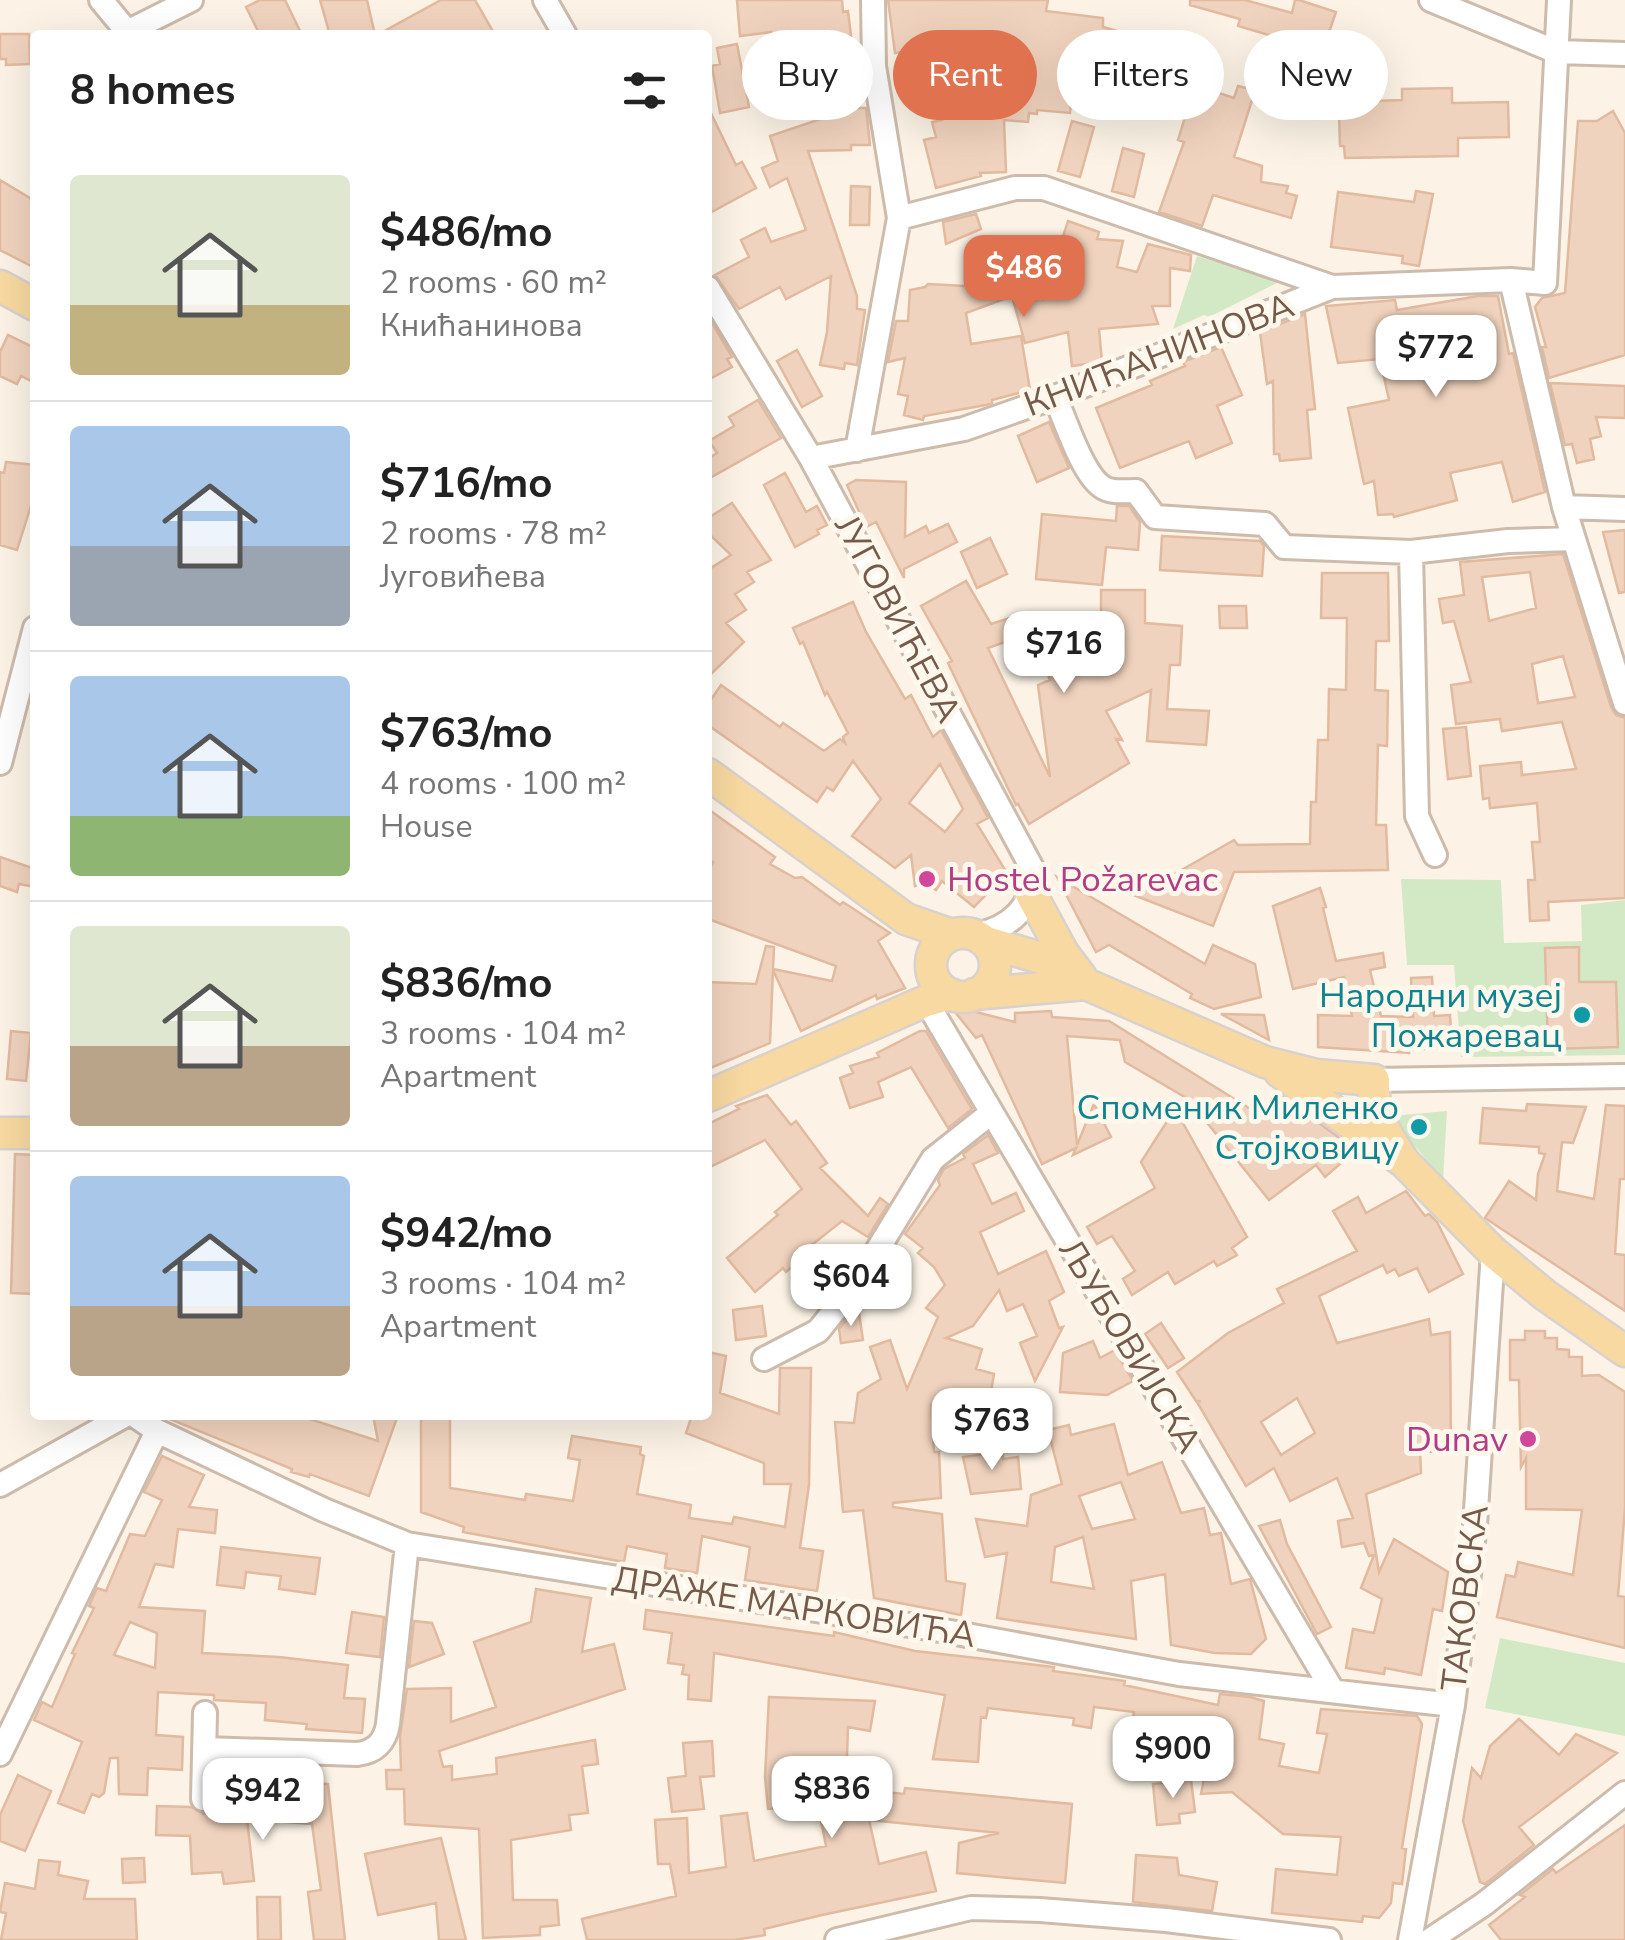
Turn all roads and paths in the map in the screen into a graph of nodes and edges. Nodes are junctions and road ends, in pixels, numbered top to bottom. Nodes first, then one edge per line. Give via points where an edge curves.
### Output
1 (101, 0) edge
2 (191, 0) edge
3 (545, 0) edge
4 (873, 0) edge
5 (1431, 0) edge
6 (1560, 0) edge
7 (127, 30) edge
8 (136, 30) edge
9 (562, 30) edge
10 (1557, 52) junction
11 (1625, 54) edge
12 (898, 218) junction
13 (1511, 280) junction
14 (0, 286) edge
15 (1332, 287) junction
16 (30, 302) edge
17 (717, 326) edge
18 (1056, 397) junction
19 (857, 450) junction
20 (810, 458) junction
21 (1564, 508) junction
22 (1625, 509) edge
23 (1574, 540) junction
24 (1410, 552) junction
25 (30, 647) edge
26 (1625, 703) edge
27 (0, 763) edge
28 (712, 777) edge
29 (1435, 855) dead end
30 (1031, 894) junction
31 (906, 919) junction
32 (971, 937) junction
33 (1086, 984) junction
34 (943, 986) junction
35 (1265, 1062) junction
36 (1625, 1076) edge
37 (1374, 1080) junction
38 (712, 1094) edge
39 (992, 1112) junction
40 (0, 1133) edge
41 (30, 1134) edge
42 (1404, 1162) junction
43 (1493, 1252) junction
44 (1625, 1350) edge
45 (764, 1359) dead end
46 (117, 1420) edge
47 (141, 1420) edge
48 (157, 1431) junction
49 (0, 1485) edge
50 (407, 1544) junction
51 (1334, 1691) junction
52 (1453, 1705) junction
53 (205, 1713) dead end
54 (205, 1749) junction
55 (0, 1754) edge
56 (1625, 1793) edge
57 (203, 1799) dead end
58 (837, 1940) edge
59 (1329, 1940) edge
60 (1410, 1940) edge
61 (1430, 1940) edge

1 - 7 street
2 - 8 street
3 - 9 street
4 - 12 street via 874,66
5 - 10 street
6 - 10 street
10 - 11 street
10 - 13 street, КНИЋАНИНОВА via 1545,283
12 - 15 street via 1015,188 1044,188
12 - 19 street
13 - 15 street, КНИЋАНИНОВА
13 - 21 street
14 - 16 main road
15 - 18 street, КНИЋАНИНОВА
17 - 20 street, ЈУГОВИЋЕВА
18 - 19 street, КНИЋАНИНОВА via 964,429
18 - 24 street via 1097,483 1108,491 1136,491 1155,517 1265,524 1284,547
19 - 20 street, КНИЋАНИНОВА
20 - 30 street, ЈУГОВИЋЕВА via 1033,870
21 - 22 street
21 - 23 street
23 - 24 street
23 - 26 street
24 - 29 street via 1418,816
25 - 27 street
28 - 31 main road
30 - 32 street via 1006,926
30 - 33 main road
31 - 32 main road
31 - 34 main road
32 - 33 main road via 1041,958
32 - 34 main road via 937,946
32 - 34 main road via 991,949 995,967 988,984
33 - 34 main road
33 - 35 main road
34 - 38 main road
34 - 39 street, ЉУБОВИЈСКА
35 - 37 main road
35 - 42 main road
36 - 37 street
37 - 42 main road via 1378,1120
39 - 45 street via 933,1158 860,1280 818,1331
39 - 51 street, ЉУБОВИЈСКА
40 - 41 main road
42 - 43 main road
43 - 44 main road
43 - 52 street, ТАКОВСКА via 1476,1525
46 - 49 street
47 - 48 street, ДРАЖЕ МАРКОВИЋА
48 - 50 street, ДРАЖЕ МАРКОВИЋА
48 - 55 street
50 - 51 street, ДРАЖЕ МАРКОВИЋА via 1180,1674
50 - 54 street via 388,1724 376,1747 357,1754
51 - 52 street, ДРАЖЕ МАРКОВИЋА
52 - 60 street, ТАКОВСКА
53 - 54 street
54 - 57 street
56 - 61 street
58 - 59 street via 970,1908 1166,1920

